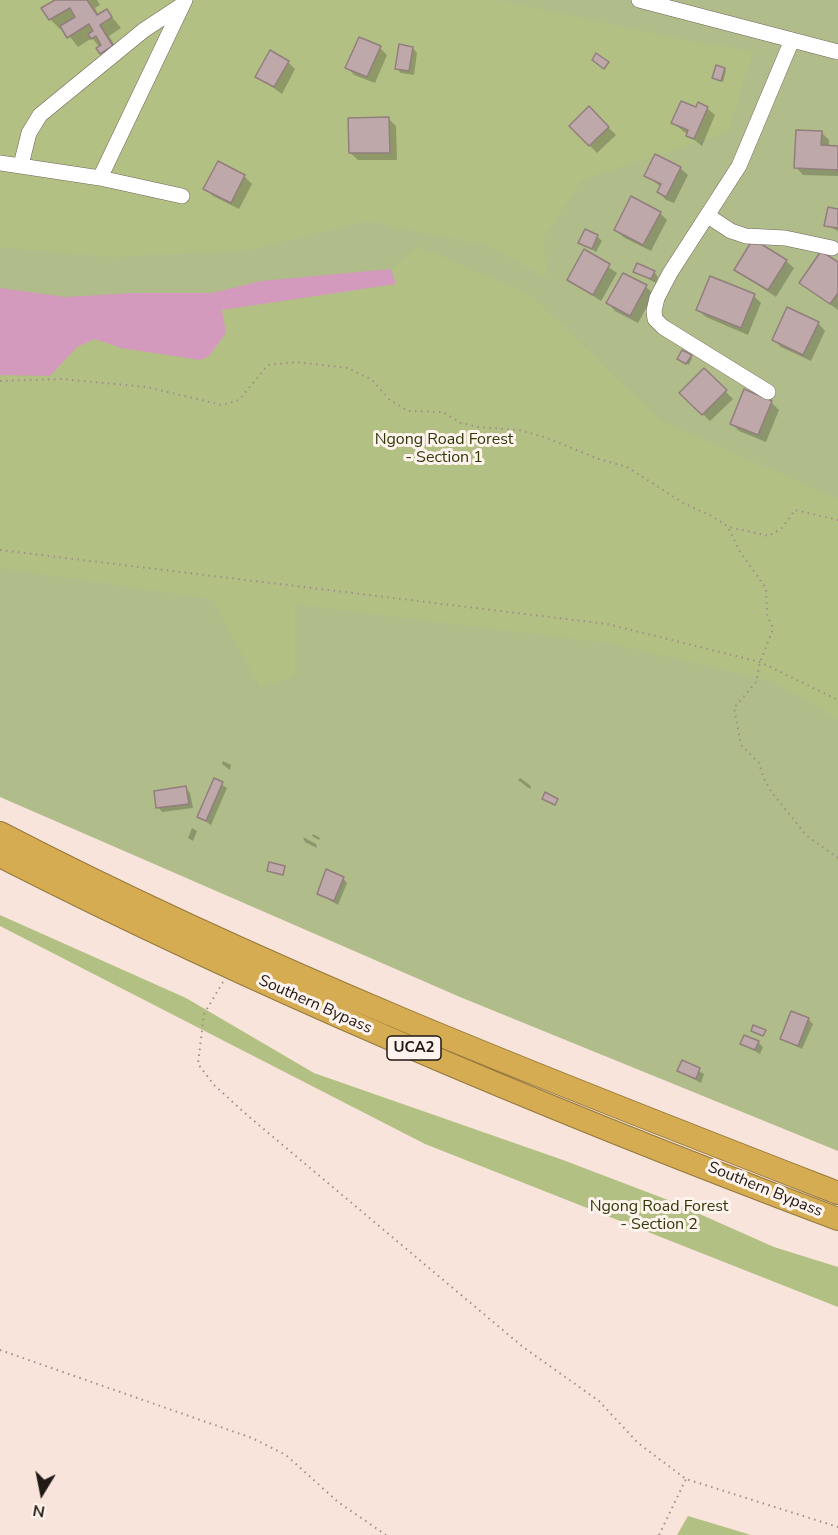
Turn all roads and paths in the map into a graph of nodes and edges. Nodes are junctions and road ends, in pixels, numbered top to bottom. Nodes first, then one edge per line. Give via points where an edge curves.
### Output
1 (642, 0) edge
2 (184, 2) edge
3 (792, 40) junction
4 (838, 52) edge
5 (0, 163) edge
6 (21, 165) junction
7 (100, 178) junction
8 (182, 196) dead end
9 (708, 216) junction
10 (832, 248) dead end
11 (0, 381) edge
12 (768, 392) dead end
13 (838, 520) edge
14 (729, 527) junction
15 (0, 550) edge
16 (760, 662) junction
17 (838, 700) edge
18 (0, 833) edge
19 (0, 856) edge
20 (838, 858) edge
21 (236, 970) junction
22 (838, 1193) edge
23 (838, 1219) edge
24 (0, 1350) edge
25 (686, 1479) junction
26 (838, 1527) edge
27 (386, 1535) edge
28 (659, 1535) edge

1 - 3 street
2 - 6 street via 40,115 29,133
2 - 7 street
3 - 4 street
3 - 9 street via 752,140
5 - 6 street
6 - 7 street
7 - 8 street
9 - 10 street via 746,236 785,238
9 - 12 street via 657,298 655,319
11 - 14 path via 61,379 147,387 222,405 239,400 268,365 296,362 348,368 372,380 390,400 408,411 443,412 479,428 519,430 627,467 677,500
13 - 14 path via 795,510 782,528 769,536
14 - 16 path via 740,552 766,588 766,614 773,629
15 - 16 path via 608,624
16 - 17 path
16 - 20 path via 756,682 734,708 741,745 759,763 764,778 789,816 807,836
18 - 22 highway, Southern Bypass / UCA2 via 114,890 496,1059
19 - 21 highway, Southern Bypass / UCA2
21 - 23 highway, Southern Bypass / UCA2 via 481,1077
21 - 25 path via 218,988 204,1014 198,1064 214,1085 523,1347 599,1401 638,1443
24 - 27 path via 261,1442 286,1455 338,1502
25 - 26 path
25 - 28 path

